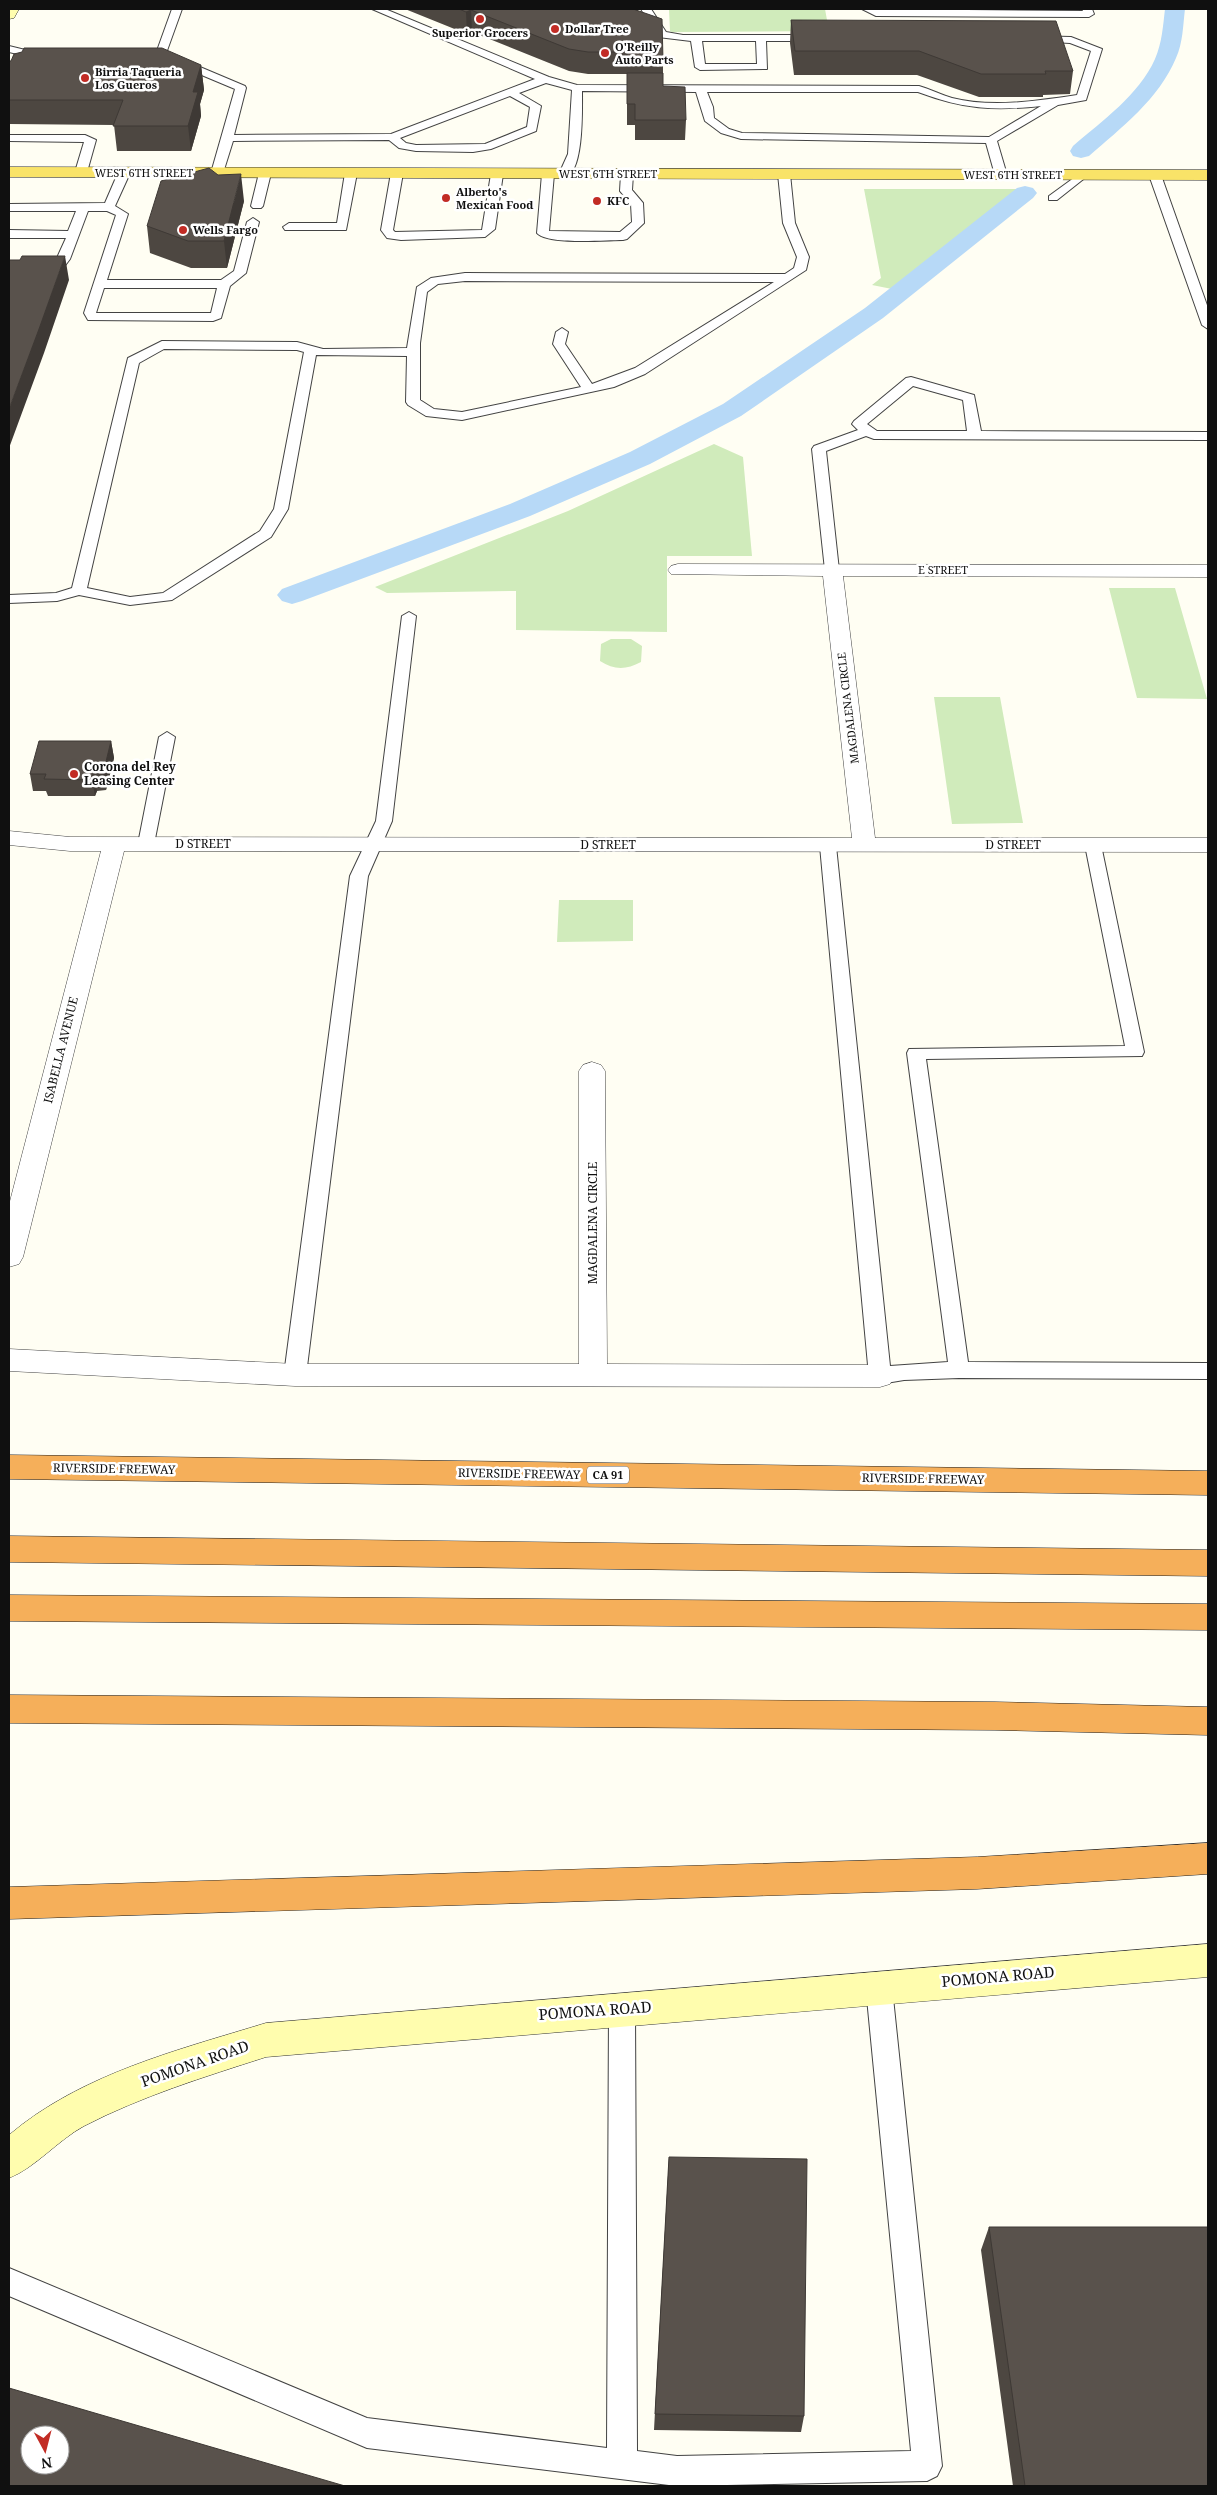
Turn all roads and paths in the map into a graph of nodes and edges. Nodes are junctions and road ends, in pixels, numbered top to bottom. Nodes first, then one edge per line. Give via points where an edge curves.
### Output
1 (12, 9) edge
2 (177, 9) edge
3 (377, 9) edge
4 (646, 9) edge
5 (867, 9) edge
6 (1087, 9) edge
7 (982, 11) edge
8 (9, 15) edge
9 (696, 38) junction
10 (761, 38) junction
11 (826, 38) edge
12 (1028, 38) edge
13 (9, 49) edge
14 (21, 64) edge
15 (545, 79) junction
16 (700, 87) junction
17 (577, 88) junction
18 (510, 92) junction
19 (1054, 103) junction
20 (392, 137) junction
21 (9, 138) edge
22 (228, 138) junction
23 (991, 140) junction
24 (9, 172) edge
25 (81, 172) junction
26 (124, 173) junction
27 (216, 173) junction
28 (265, 173) junction
29 (351, 173) junction
30 (397, 173) junction
31 (497, 174) junction
32 (548, 174) junction
33 (565, 174) junction
34 (627, 174) junction
35 (784, 174) junction
36 (1001, 174) junction
37 (1082, 175) junction
38 (1155, 175) junction
39 (1208, 175) edge
40 (1052, 198) dead end
41 (257, 206) dead end
42 (9, 207) edge
43 (83, 207) junction
44 (109, 207) junction
45 (253, 222) dead end
46 (289, 227) dead end
47 (9, 234) edge
48 (73, 235) junction
49 (9, 266) edge
50 (788, 278) junction
51 (100, 284) junction
52 (224, 284) junction
53 (1208, 325) edge
54 (562, 332) dead end
55 (311, 350) junction
56 (414, 352) junction
57 (589, 390) junction
58 (868, 430) junction
59 (975, 436) junction
60 (1208, 436) edge
61 (678, 570) dead end
62 (832, 570) junction
63 (1208, 571) edge
64 (79, 591) junction
65 (9, 599) edge
66 (409, 616) dead end
67 (167, 737) dead end
68 (9, 838) edge
69 (114, 844) junction
70 (146, 844) junction
71 (374, 845) junction
72 (864, 845) junction
73 (1208, 845) edge
74 (828, 846) junction
75 (1093, 846) junction
76 (592, 1071) dead end
77 (9, 1257) edge
78 (9, 1360) edge
79 (959, 1370) junction
80 (1208, 1372) edge
81 (295, 1375) junction
82 (593, 1375) junction
83 (880, 1376) junction
84 (9, 1467) edge
85 (1208, 1483) edge
86 (9, 1549) edge
87 (1208, 1563) edge
88 (9, 1608) edge
89 (1208, 1617) edge
90 (9, 1709) edge
91 (1208, 1722) edge
92 (1208, 1858) edge
93 (9, 1903) edge
94 (1208, 1960) edge
95 (878, 1988) junction
96 (622, 2009) junction
97 (9, 2159) edge
98 (9, 2282) edge
99 (622, 2464) junction

1 - 8 main road
2 - 22 lane via 154,60 173,60 240,88
3 - 15 lane
4 - 9 lane via 662,35
5 - 7 lane via 876,13
6 - 7 lane via 1090,14
9 - 10 lane
9 - 10 lane via 700,67 763,67
10 - 11 lane
12 - 19 lane via 1071,40 1097,49 1082,98
13 - 14 lane via 53,60
15 - 17 lane
15 - 18 lane
16 - 17 lane
16 - 19 lane via 919,89 955,102
16 - 23 lane via 709,119 725,131 741,136
17 - 33 lane via 574,154
18 - 20 lane
18 - 20 lane via 536,106 532,129 473,149 409,147
19 - 23 lane
20 - 22 lane
21 - 25 lane via 90,140
22 - 27 lane
23 - 36 lane
24 - 25 main road, WEST 6TH STREET
25 - 26 main road, WEST 6TH STREET
26 - 27 main road, WEST 6TH STREET
26 - 44 lane
27 - 28 main road, WEST 6TH STREET
28 - 29 main road, WEST 6TH STREET
28 - 41 lane
29 - 30 main road, WEST 6TH STREET
29 - 46 lane via 342,227
30 - 31 main road, WEST 6TH STREET
30 - 31 lane via 387,230 390,235 400,236 485,233 489,229
31 - 32 main road, WEST 6TH STREET
32 - 33 main road, WEST 6TH STREET
32 - 34 lane via 543,230 609,232 626,224
33 - 34 main road, WEST 6TH STREET
34 - 35 main road, WEST 6TH STREET
35 - 36 main road, WEST 6TH STREET
35 - 50 lane via 787,215 803,257 800,270
36 - 37 main road, WEST 6TH STREET
37 - 38 main road, WEST 6TH STREET
37 - 40 lane
38 - 39 main road, WEST 6TH STREET
38 - 53 lane
42 - 43 lane
43 - 44 lane
43 - 48 lane
44 - 51 lane via 122,214 122,218
45 - 52 lane via 240,273
47 - 48 lane
48 - 49 lane via 60,264
50 - 56 lane via 465,277 435,281 421,290
50 - 57 lane via 640,371
51 - 52 lane
51 - 52 lane via 90,314 92,317 206,318 217,315
54 - 57 lane via 559,344
55 - 56 lane via 323,353
55 - 64 lane via 281,509 266,534 167,597 130,601
55 - 64 lane via 298,346 162,345 133,360
56 - 57 lane via 413,402 431,413 462,416
58 - 59 lane via 874,435
58 - 59 lane via 859,424 911,381 969,398
58 - 62 lane via 819,449
59 - 60 lane
61 - 62 street, E STREET
62 - 63 street, E STREET
62 - 72 street, MAGDALENA CIRCLE
64 - 65 lane via 57,597
66 - 71 lane via 384,821
67 - 70 lane
68 - 69 street, D STREET via 70,844
69 - 70 street, D STREET
69 - 77 street, ISABELLA AVENUE
70 - 71 street, D STREET
71 - 74 street, D STREET
71 - 81 lane via 359,876
72 - 74 street, D STREET
72 - 75 street, D STREET
73 - 75 street, D STREET
74 - 83 lane
75 - 79 lane via 1135,1052 916,1053
76 - 82 street, MAGDALENA CIRCLE
78 - 81 street
79 - 80 lane
79 - 83 lane
81 - 82 street
82 - 83 street
84 - 85 highway, RIVERSIDE FREEWAY / CA 91
86 - 87 highway
88 - 89 highway
90 - 91 highway via 975,1716
92 - 93 highway via 977,1873
94 - 95 main road, POMONA ROAD
95 - 96 main road, POMONA ROAD
95 - 99 lane via 926,2466 677,2471
96 - 97 main road, POMONA ROAD via 266,2040 96,2101 45,2129
96 - 99 lane
98 - 99 lane via 366,2433

